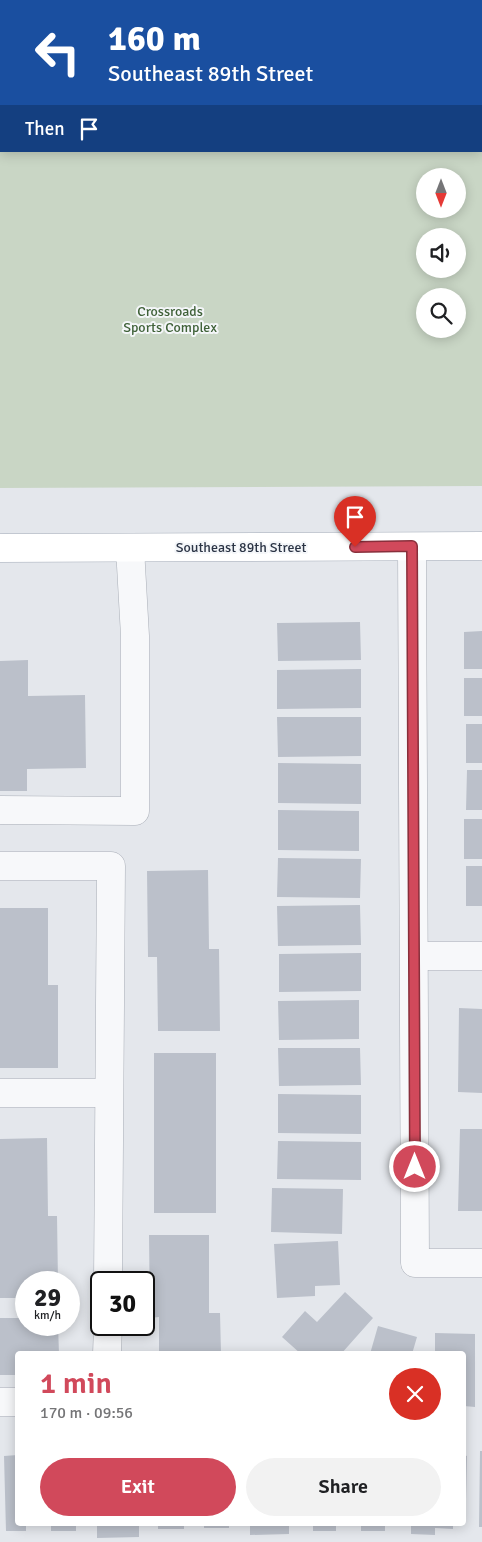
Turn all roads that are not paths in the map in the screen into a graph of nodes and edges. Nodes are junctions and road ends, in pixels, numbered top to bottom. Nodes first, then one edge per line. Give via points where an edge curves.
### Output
1 (412, 546) junction
2 (482, 546) edge
3 (0, 548) edge
4 (130, 548) junction
5 (0, 810) edge
6 (0, 866) edge
7 (414, 956) junction
8 (482, 956) edge
9 (0, 1093) edge
10 (109, 1093) junction
11 (482, 1263) edge
12 (108, 1271) edge
13 (108, 1336) edge
14 (107, 1351) edge
15 (0, 1402) edge
16 (15, 1402) edge

1 - 2 main road, Southeast 89th Street
1 - 4 main road, Southeast 89th Street
1 - 7 street
3 - 4 main road, Southeast 89th Street
4 - 5 street via 135,636 135,811
6 - 10 street via 111,866
7 - 8 street
7 - 11 street via 415,1263
9 - 10 street
10 - 12 street
13 - 14 street
15 - 16 street

